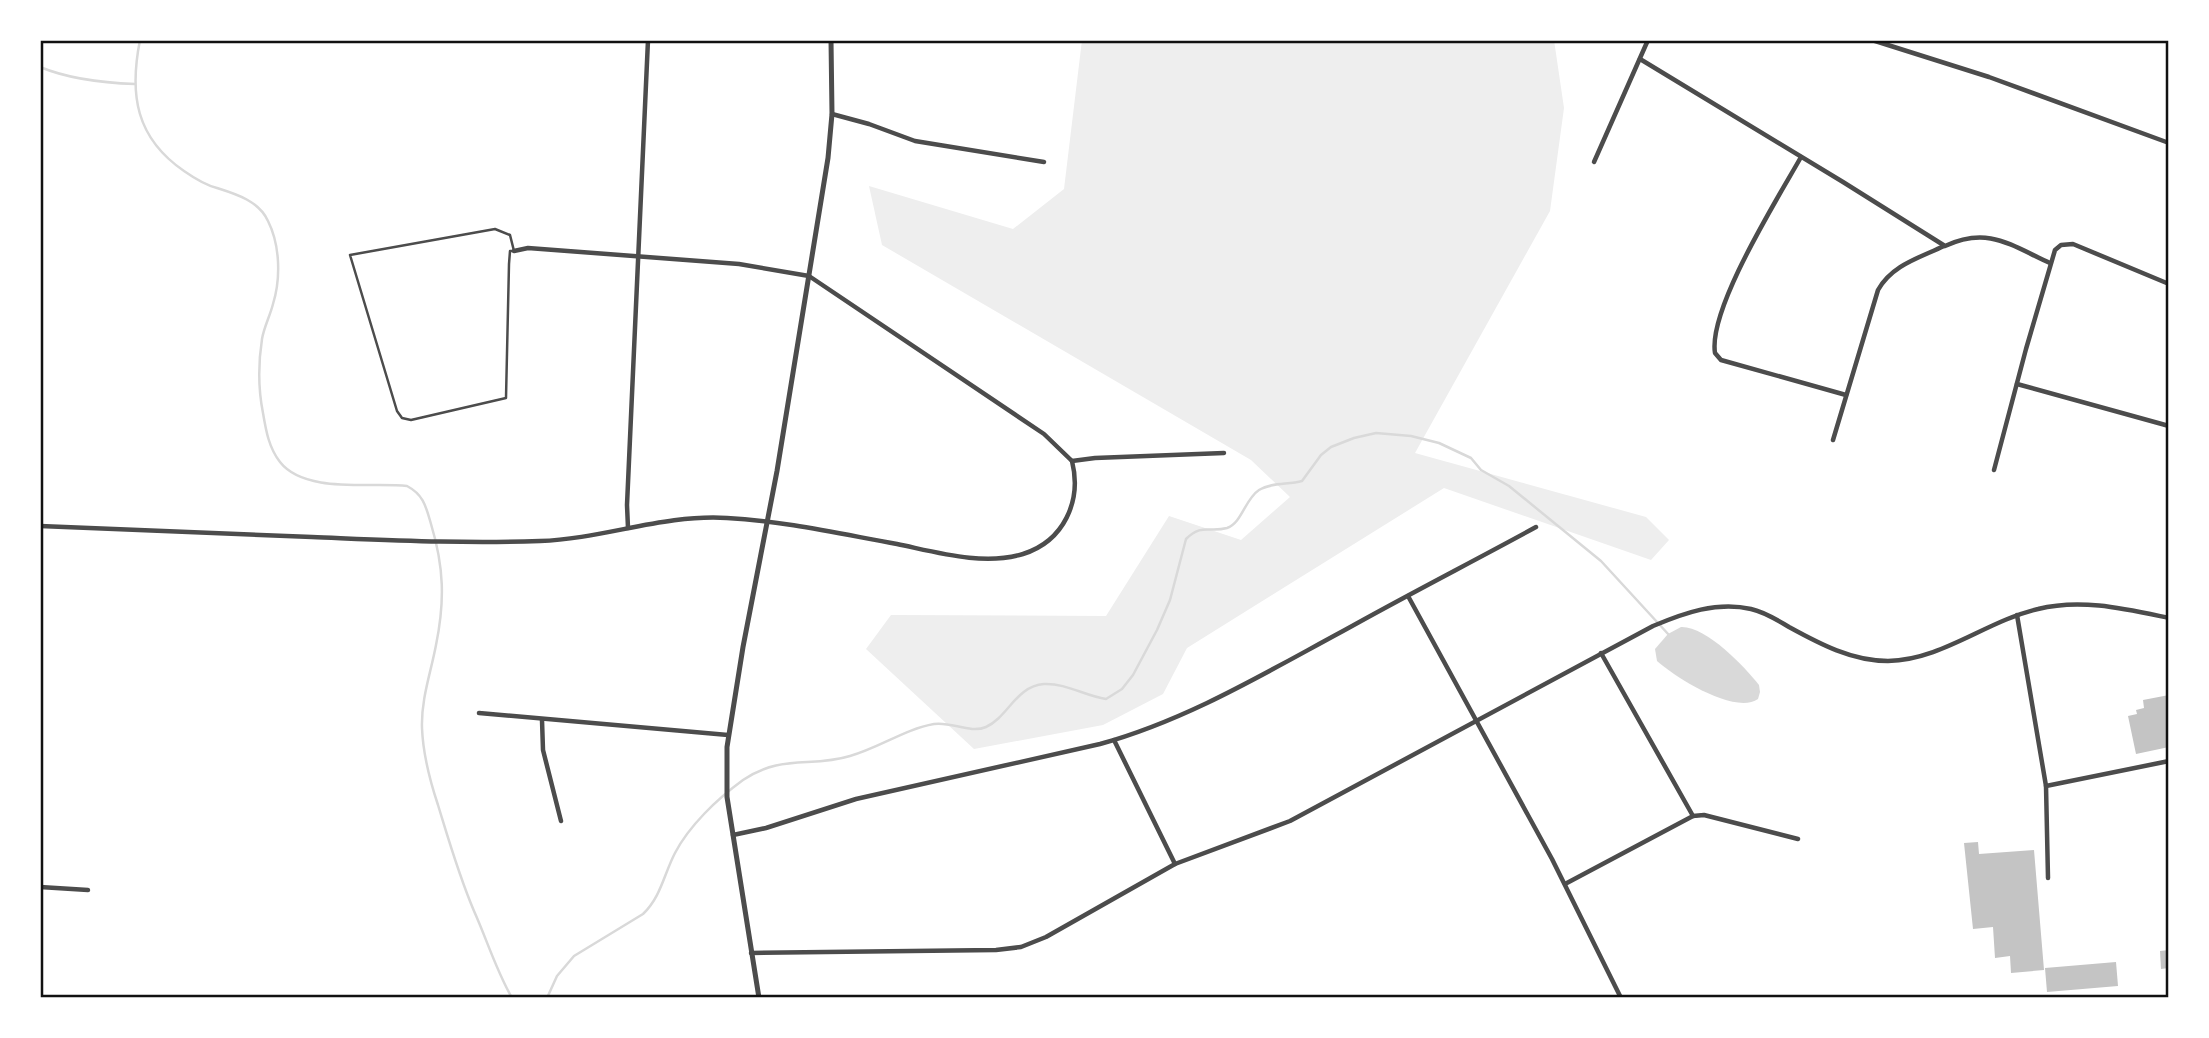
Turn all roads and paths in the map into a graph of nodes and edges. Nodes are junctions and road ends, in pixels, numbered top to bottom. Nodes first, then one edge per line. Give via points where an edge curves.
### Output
1 (648, 40) edge
2 (831, 40) edge
3 (1648, 40) edge
4 (1872, 40) edge
5 (1640, 59) junction
6 (832, 114) junction
7 (2169, 143) edge
8 (1801, 157) junction
9 (1044, 162) dead end
10 (1594, 162) dead end
11 (1945, 246) junction
12 (514, 250) junction
13 (639, 257) junction
14 (2050, 263) junction
15 (808, 276) junction
16 (2169, 284) edge
17 (2017, 384) junction
18 (1846, 395) junction
19 (2169, 426) edge
20 (1833, 440) dead end
21 (1224, 453) dead end
22 (1072, 461) junction
23 (1994, 470) dead end
24 (766, 523) junction
25 (40, 526) edge
26 (1536, 527) dead end
27 (628, 528) junction
28 (1408, 596) junction
29 (2017, 615) junction
30 (2169, 618) edge
31 (1601, 653) junction
32 (479, 713) dead end
33 (542, 720) junction
34 (1476, 721) junction
35 (728, 735) junction
36 (1114, 740) junction
37 (2169, 761) edge
38 (2046, 786) junction
39 (1693, 816) junction
40 (561, 821) dead end
41 (733, 835) junction
42 (1798, 839) dead end
43 (1175, 864) junction
44 (2048, 878) dead end
45 (1565, 884) junction
46 (40, 887) edge
47 (89, 890) dead end
48 (751, 953) junction
49 (759, 998) edge
50 (1621, 998) edge

1 - 13 street
2 - 6 street
3 - 5 street
4 - 7 street
5 - 8 street
5 - 10 street
6 - 9 street via 915,141
6 - 15 street
8 - 11 street
8 - 18 street via 1744,258 1716,331 1715,354 1721,360
11 - 14 street via 1967,237 1987,237
11 - 18 street via 1898,267 1882,282
12 - 12 lane via 510,235 495,229 350,255 402,418 411,420 506,398 509,264
12 - 13 street
13 - 15 street via 740,264
13 - 27 street
14 - 16 street via 2061,245 2073,244
14 - 17 street
15 - 22 street via 1044,434
15 - 24 street
17 - 19 street
17 - 23 street
18 - 20 street
21 - 22 street
22 - 24 street via 1073,505 1049,540 1004,557 967,556
24 - 27 street via 703,518
24 - 35 street
25 - 27 street via 462,542 572,539
26 - 28 street
28 - 34 street
28 - 36 street via 1203,705
29 - 30 street via 2080,604
29 - 31 street via 1938,650 1885,661 1835,651 1761,612 1724,606 1674,617
29 - 38 street
31 - 34 street
31 - 39 street
32 - 33 street
33 - 35 street
33 - 40 street via 543,750
34 - 43 street via 1290,821
34 - 45 street
35 - 41 street via 726,772
36 - 41 street via 856,799
36 - 43 street
37 - 38 street
38 - 44 street
39 - 42 street
39 - 45 street
41 - 48 street
43 - 48 street via 1064,928 1021,947
45 - 50 street
46 - 47 street
48 - 49 street

